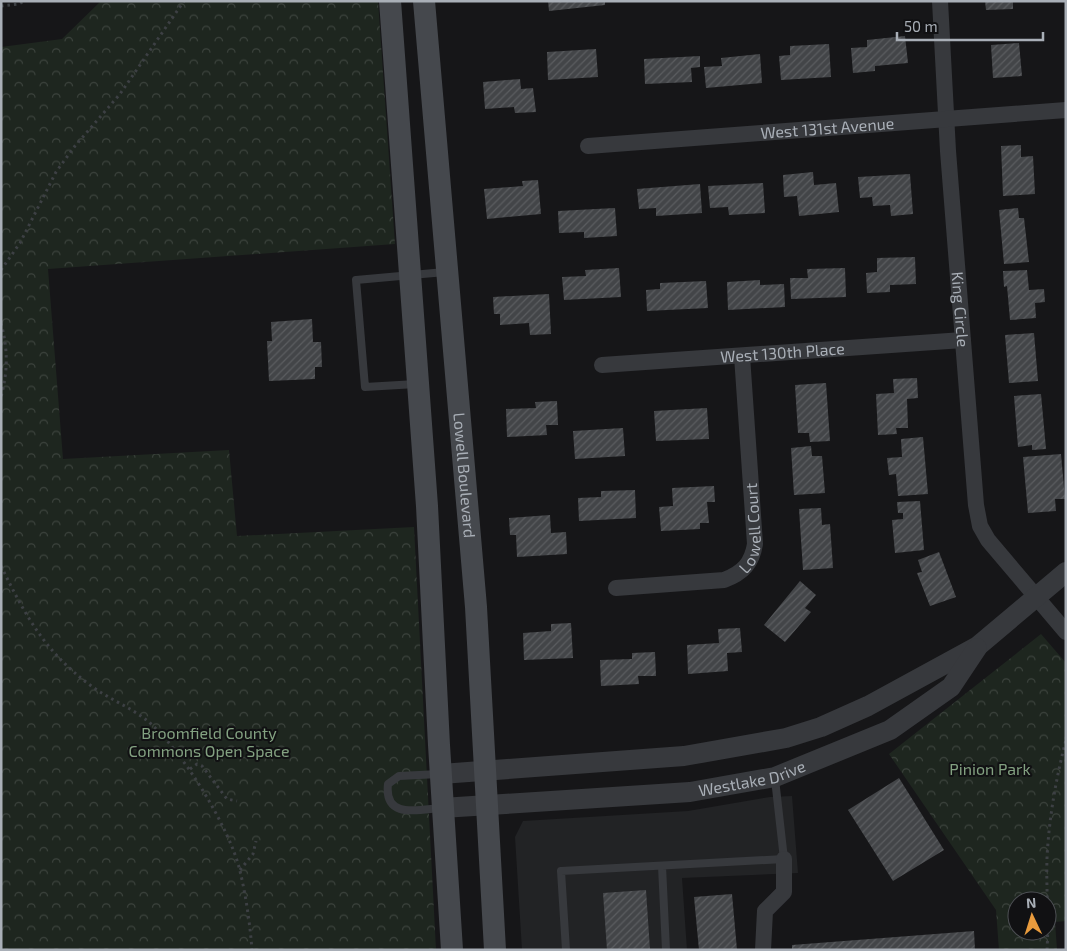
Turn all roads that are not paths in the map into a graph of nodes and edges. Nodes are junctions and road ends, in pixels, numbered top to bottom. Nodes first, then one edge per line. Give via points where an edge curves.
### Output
1 (390, 1) edge
2 (424, 1) edge
3 (940, 1) edge
4 (1066, 110) edge
5 (947, 118) junction
6 (588, 146) dead end
7 (446, 272) junction
8 (411, 275) junction
9 (963, 340) junction
10 (742, 356) junction
11 (602, 365) dead end
12 (418, 384) junction
13 (1066, 572) edge
14 (616, 588) dead end
15 (1036, 597) junction
16 (1066, 632) edge
17 (978, 646) junction
18 (484, 771) junction
19 (441, 774) junction
20 (775, 777) junction
21 (485, 806) junction
22 (442, 808) junction
23 (784, 860) junction
24 (662, 866) junction
25 (448, 889) junction
26 (452, 950) edge
27 (464, 950) edge
28 (494, 950) edge
29 (566, 950) edge
30 (666, 950) edge
31 (763, 950) edge

1 - 8 main road
2 - 7 main road, Lowell Boulevard
3 - 5 street, King Circle
4 - 5 street, West 131st Avenue
5 - 6 street, West 131st Avenue
5 - 9 street, King Circle
7 - 8 lane
7 - 18 main road, Lowell Boulevard via 476,607
8 - 12 main road
8 - 12 lane via 356,280 365,387
9 - 10 street, West 130th Place
9 - 15 street, King Circle via 980,526
10 - 11 street, West 130th Place
10 - 14 street, Lowell Court via 755,544 753,556 737,575 724,580
12 - 19 main road
13 - 15 street, Westlake Drive
15 - 16 street, King Circle
15 - 17 street, Westlake Drive
17 - 18 street, Westlake Drive via 868,706 786,738 684,756
17 - 20 street, Westlake Drive via 951,687 890,730
18 - 19 street, Westlake Drive
18 - 21 main road, Lowell Boulevard
19 - 22 main road
19 - 22 lane via 399,776 388,784 387,796 392,805 403,811
20 - 21 street, Westlake Drive via 690,792
20 - 23 lane
21 - 22 street, Westlake Drive
21 - 28 main road, Lowell Boulevard
22 - 25 main road
23 - 24 lane
23 - 31 street via 784,892 766,911
24 - 29 lane via 561,871
24 - 30 lane
25 - 26 main road
25 - 27 main road

